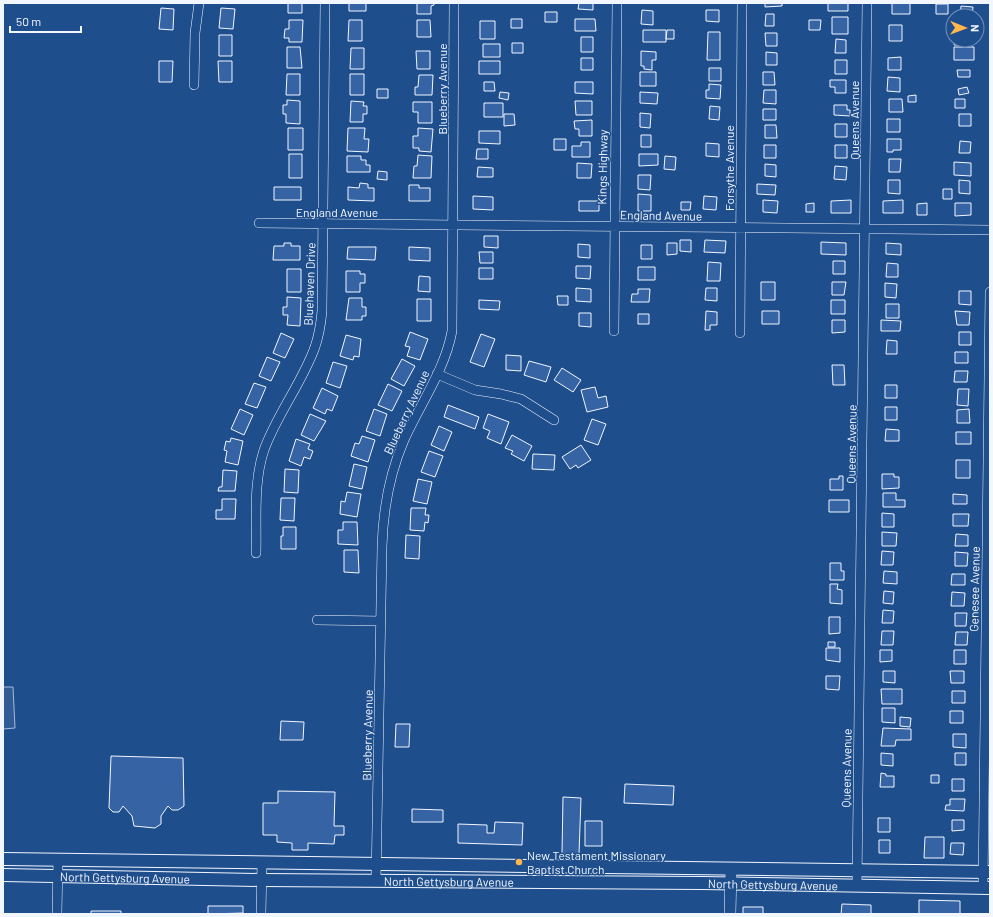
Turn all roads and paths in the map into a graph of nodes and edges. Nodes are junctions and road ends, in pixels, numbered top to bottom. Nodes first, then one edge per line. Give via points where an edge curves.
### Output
1 (199, 3) edge
2 (325, 3) edge
3 (454, 3) edge
4 (617, 3) edge
5 (742, 3) edge
6 (867, 3) edge
7 (194, 86) dead end
8 (259, 223) dead end
9 (323, 224) junction
10 (453, 225) junction
11 (615, 227) junction
12 (741, 228) junction
13 (866, 229) junction
14 (990, 230) edge
15 (990, 292) edge
16 (614, 332) dead end
17 (740, 333) dead end
18 (437, 374) junction
19 (554, 420) dead end
20 (256, 553) dead end
21 (317, 620) dead end
22 (381, 621) junction
23 (3, 859) edge
24 (58, 860) junction
25 (262, 864) junction
26 (378, 865) junction
27 (453, 866) junction
28 (486, 866) junction
29 (614, 868) junction
30 (645, 868) junction
31 (731, 869) junction
32 (857, 869) junction
33 (987, 872) edge
34 (3, 875) edge
35 (58, 875) junction
36 (261, 880) junction
37 (376, 881) junction
38 (453, 882) junction
39 (485, 882) junction
40 (613, 883) junction
41 (644, 883) junction
42 (730, 884) junction
43 (857, 886) junction
44 (987, 887) edge
45 (57, 914) edge
46 (261, 914) edge
47 (730, 914) edge

1 - 7 street via 195,33
2 - 9 street, Bluehaven Drive
3 - 10 street, Blueberry Avenue
4 - 11 street, Kings Highway
5 - 12 street, Forsythe Avenue
6 - 13 street, Queens Avenue
8 - 9 street, England Avenue
9 - 10 street, England Avenue
9 - 20 street, Bluehaven Drive via 322,311 319,332 312,354 264,452 257,486
10 - 11 street, England Avenue
10 - 18 street, Blueberry Avenue via 452,331 449,348
11 - 12 street, England Avenue
11 - 16 street, Kings Highway
12 - 13 street, England Avenue
12 - 17 street, Forsythe Avenue
13 - 14 street, England Avenue
13 - 32 street, Queens Avenue
15 - 33 street, Genesee Avenue
18 - 19 street via 475,390 521,400
18 - 22 street, Blueberry Avenue via 404,440 389,483 383,521
21 - 22 street
22 - 26 street, Blueberry Avenue
23 - 24 main road, North Gettysburg Avenue
24 - 25 main road, North Gettysburg Avenue
24 - 35 street
25 - 26 main road, North Gettysburg Avenue
25 - 36 street
26 - 27 main road, North Gettysburg Avenue
26 - 37 street, Blueberry Avenue
27 - 28 main road, North Gettysburg Avenue
27 - 38 main road
28 - 29 main road, North Gettysburg Avenue
28 - 39 main road
29 - 30 main road, North Gettysburg Avenue
29 - 40 main road
30 - 31 main road, North Gettysburg Avenue
30 - 41 main road
31 - 32 main road, North Gettysburg Avenue
31 - 42 street
32 - 33 main road, North Gettysburg Avenue
32 - 43 street, Queens Avenue
33 - 44 street, Genesee Avenue
34 - 35 main road, North Gettysburg Avenue
35 - 36 main road, North Gettysburg Avenue
35 - 45 street
36 - 37 main road, North Gettysburg Avenue
36 - 46 street
37 - 38 main road, North Gettysburg Avenue
38 - 39 main road, North Gettysburg Avenue
39 - 40 main road, North Gettysburg Avenue
40 - 41 main road, North Gettysburg Avenue
41 - 42 main road, North Gettysburg Avenue
42 - 43 main road, North Gettysburg Avenue
42 - 47 street
43 - 44 main road, North Gettysburg Avenue

